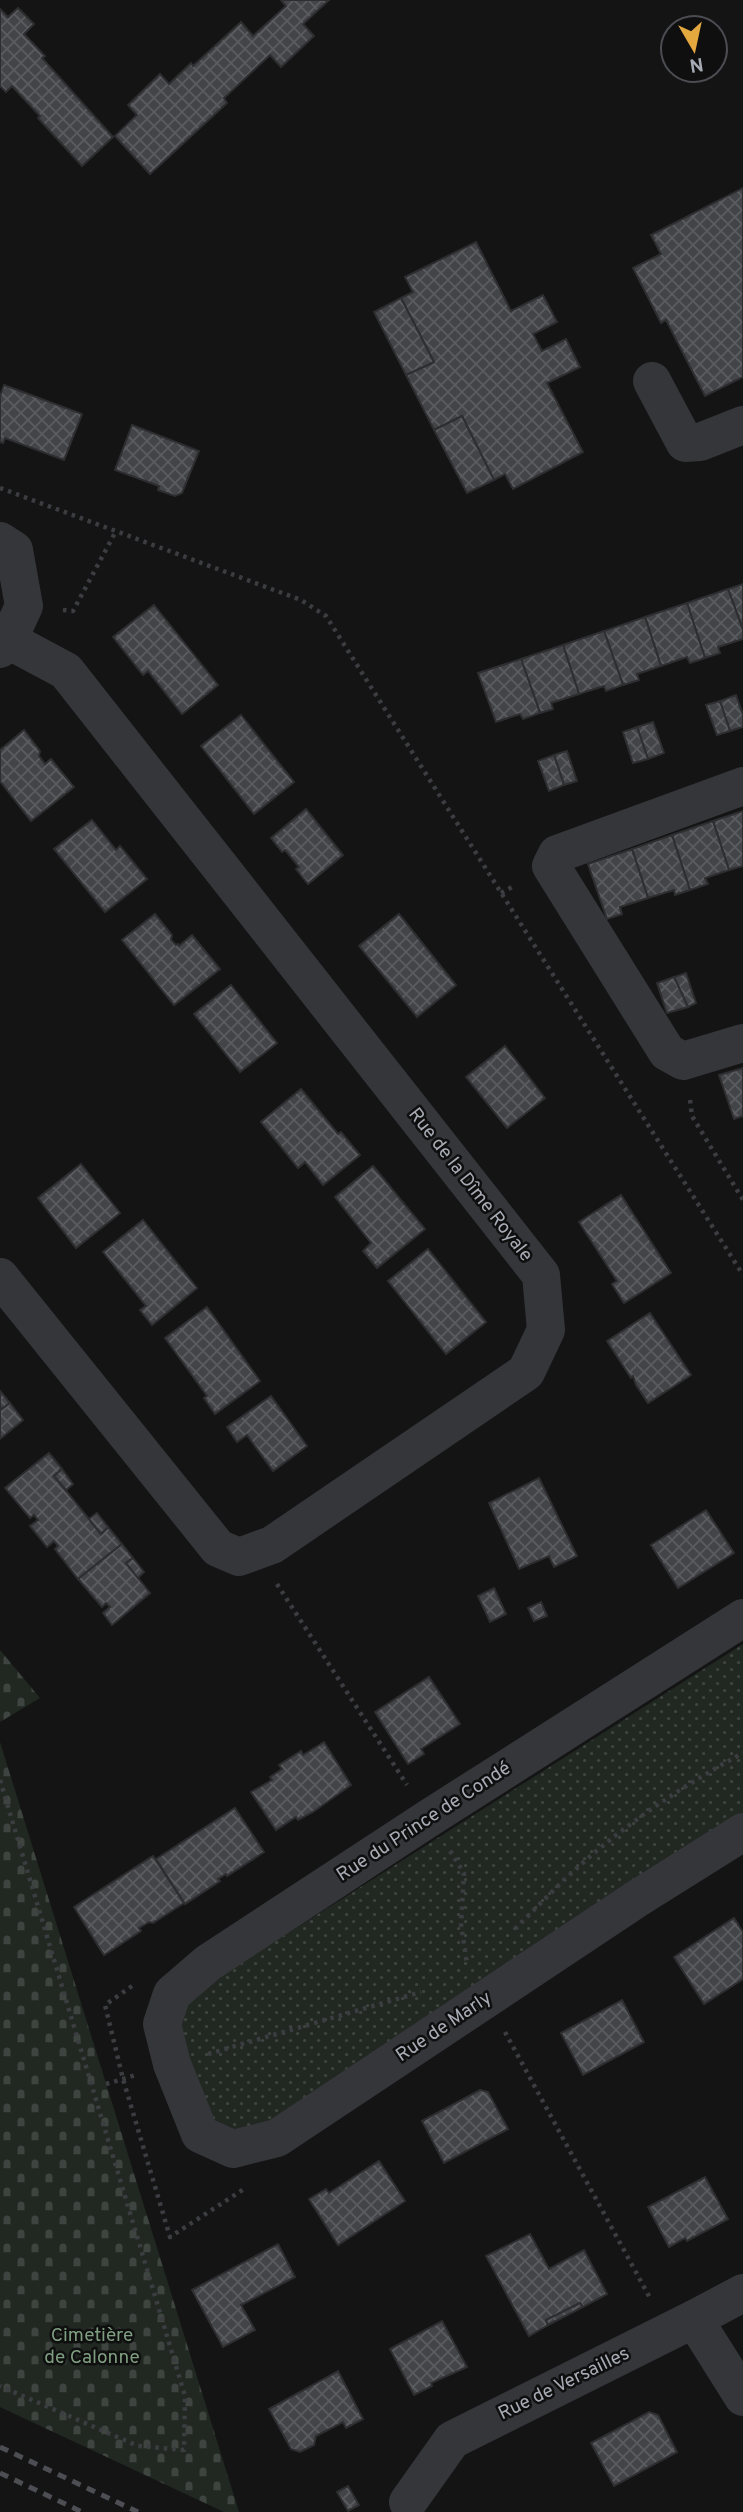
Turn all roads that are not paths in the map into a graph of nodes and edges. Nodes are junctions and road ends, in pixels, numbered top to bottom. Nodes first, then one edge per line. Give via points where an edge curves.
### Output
1 (652, 381) dead end
2 (743, 425) edge
3 (7, 546) edge
4 (4, 644) edge
5 (743, 786) edge
6 (743, 1043) edge
7 (0, 1278) edge
8 (743, 1618) edge
9 (743, 1832) edge
10 (172, 2064) joint
11 (743, 2293) edge
12 (694, 2319) junction
13 (743, 2398) edge
14 (408, 2502) dead end

1 - 2 street via 685,443
3 - 4 street via 24,606
4 - 7 street, Rue de la Dîme Royale via 66,671 541,1275 546,1330 526,1372 272,1545 239,1557 218,1548
5 - 6 street via 558,854 551,866 667,1052 683,1061
8 - 10 street, Rue du Prince de Condé via 208,1963 172,1994 162,2024
9 - 10 street, Rue de Marly via 481,1982 277,2138 233,2149 200,2134
11 - 12 street, Rue de Versailles
12 - 13 street
12 - 14 street, Rue de Versailles via 452,2440

